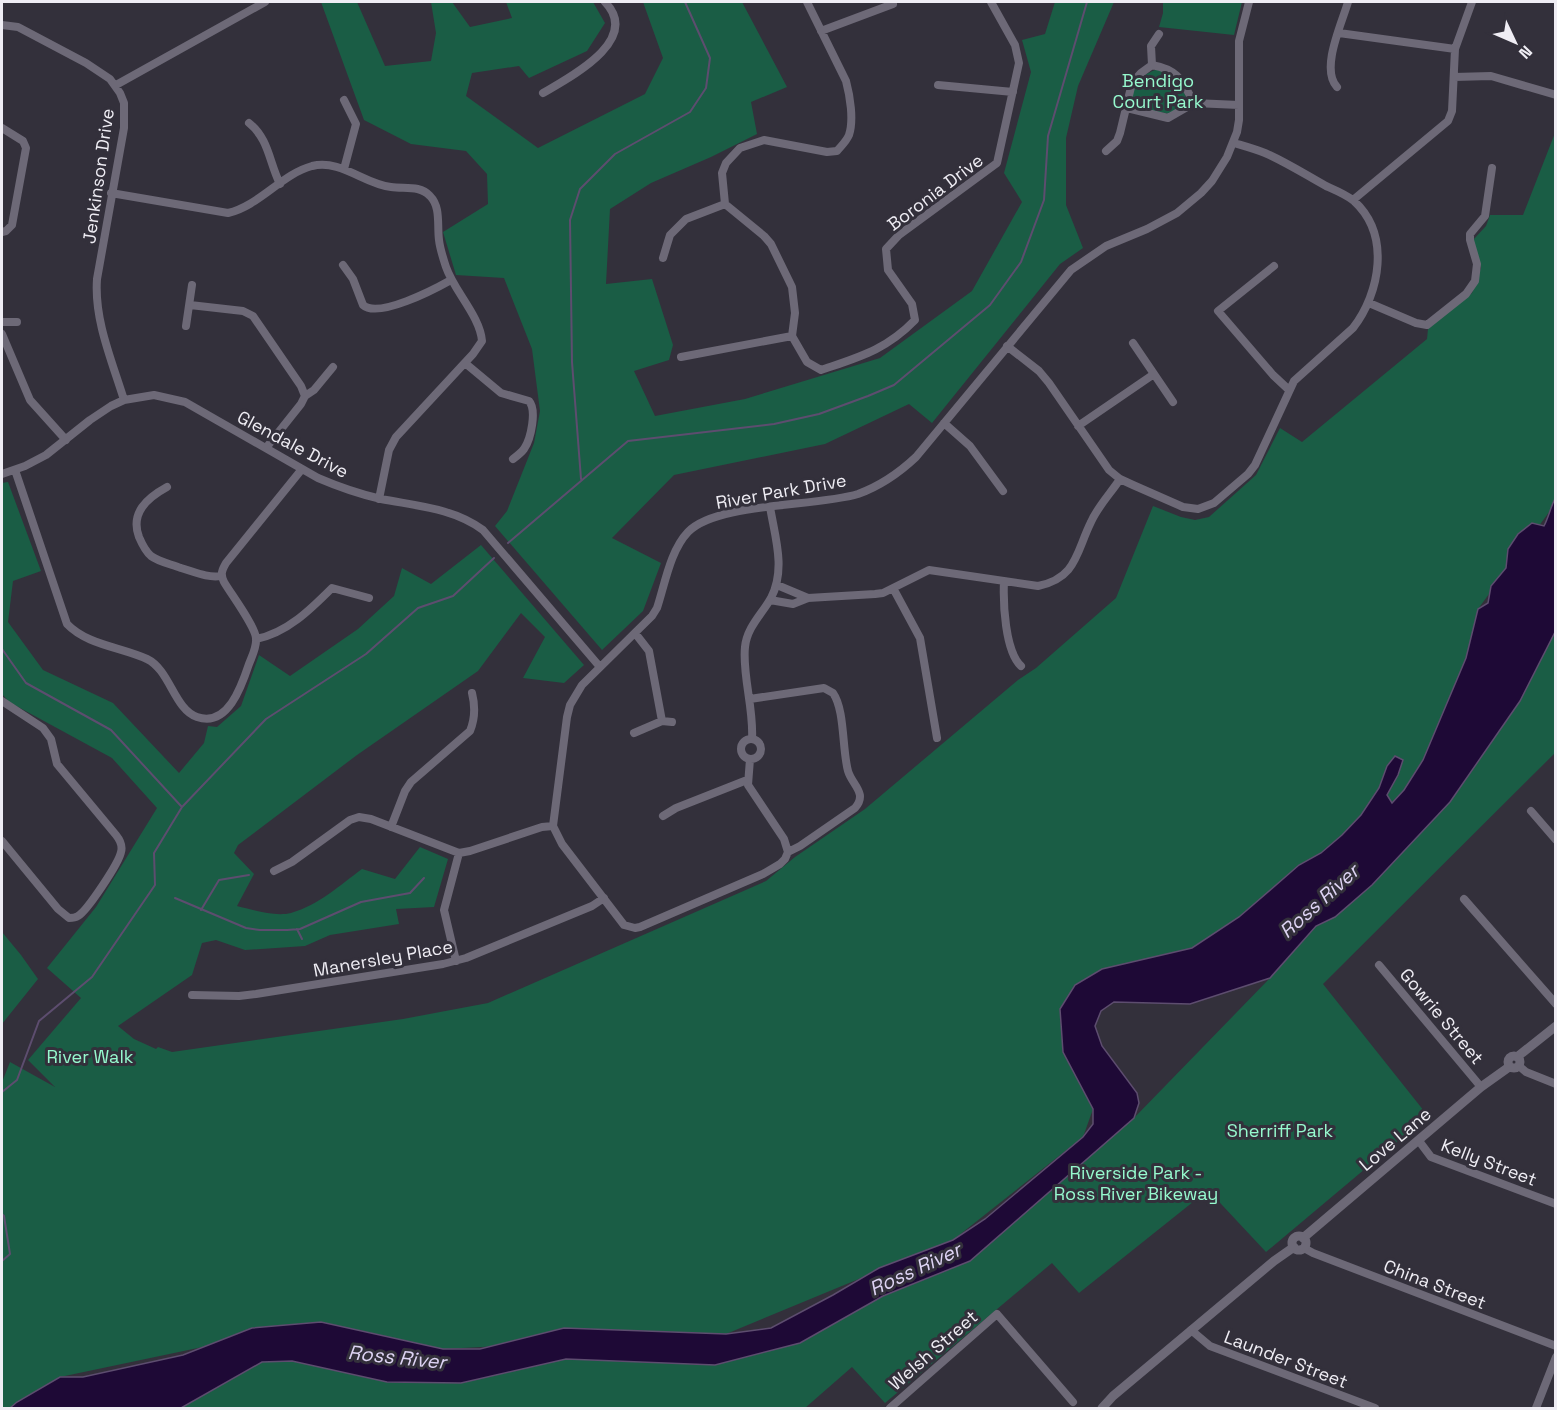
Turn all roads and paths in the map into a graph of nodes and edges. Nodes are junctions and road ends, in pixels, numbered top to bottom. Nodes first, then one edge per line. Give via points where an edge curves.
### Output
1 (265, 2) edge
2 (605, 2) edge
3 (807, 2) edge
4 (991, 2) edge
5 (1249, 2) edge
6 (1348, 2) edge
7 (1472, 2) edge
8 (893, 4) dead end
9 (2, 25) edge
10 (821, 31) junction
11 (1339, 33) junction
12 (1159, 34) dead end
13 (1455, 49) junction
14 (1152, 64) junction
15 (1454, 76) junction
16 (116, 85) junction
17 (938, 85) dead end
18 (1337, 87) dead end
19 (1013, 92) junction
20 (543, 93) dead end
21 (1556, 95) edge
22 (344, 100) dead end
23 (1194, 103) junction
24 (1239, 105) junction
25 (1127, 108) junction
26 (249, 123) dead end
27 (2, 128) edge
28 (1234, 143) junction
29 (1106, 151) dead end
30 (1492, 168) dead end
31 (344, 169) junction
32 (280, 184) junction
33 (111, 193) junction
34 (1353, 200) junction
35 (725, 204) junction
36 (2, 232) edge
37 (663, 258) dead end
38 (343, 265) dead end
39 (1274, 266) dead end
40 (452, 280) junction
41 (192, 285) dead end
42 (1369, 303) junction
43 (190, 305) junction
44 (2, 322) edge
45 (17, 322) dead end
46 (186, 326) dead end
47 (2, 334) edge
48 (792, 336) junction
49 (1133, 343) dead end
50 (1007, 346) junction
51 (681, 357) dead end
52 (465, 363) junction
53 (333, 367) dead end
54 (1154, 374) junction
55 (1288, 389) junction
56 (305, 396) junction
57 (124, 400) junction
58 (1173, 402) dead end
59 (944, 423) junction
60 (1078, 426) junction
61 (66, 440) junction
62 (266, 448) junction
63 (513, 459) dead end
64 (302, 469) junction
65 (15, 470) junction
66 (2, 474) edge
67 (1120, 479) junction
68 (167, 487) dead end
69 (1003, 491) dead end
70 (379, 499) junction
71 (770, 507) junction
72 (221, 576) junction
73 (1004, 581) junction
74 (777, 585) junction
75 (893, 588) junction
76 (369, 598) dead end
77 (808, 598) junction
78 (770, 600) junction
79 (636, 633) junction
80 (256, 639) junction
81 (1021, 666) dead end
82 (600, 667) junction
83 (472, 693) dead end
84 (750, 699) junction
85 (2, 701) edge
86 (662, 721) junction
87 (672, 722) dead end
88 (634, 733) dead end
89 (937, 738) dead end
90 (752, 739) junction
91 (750, 759) junction
92 (747, 780) junction
93 (1531, 812) dead end
94 (663, 816) dead end
95 (553, 825) junction
96 (391, 827) junction
97 (1556, 840) edge
98 (2, 841) edge
99 (788, 852) junction
100 (459, 853) junction
101 (274, 871) dead end
102 (604, 898) junction
103 (1464, 899) dead end
104 (456, 961) junction
105 (1379, 965) dead end
106 (192, 994) dead end
107 (1556, 1004) edge
108 (1556, 1026) edge
109 (1515, 1063) junction
110 (1556, 1084) edge
111 (1481, 1087) junction
112 (1419, 1141) junction
113 (1556, 1204) edge
114 (1300, 1244) junction
115 (1191, 1330) junction
116 (1556, 1346) edge
117 (1556, 1357) edge
118 (1073, 1402) dead end
119 (890, 1408) edge
120 (1092, 1408) edge
121 (1102, 1408) edge
122 (1375, 1408) edge
123 (1536, 1408) edge

1 - 16 street
2 - 20 street via 615,22 604,48 582,69
3 - 10 street
4 - 19 street, Boronia Drive via 1015,45 1019,63
5 - 24 street, River Park Drive via 1239,41
6 - 11 street
7 - 13 street
8 - 10 street
9 - 16 street, Jenkinson Drive via 18,27 102,73
10 - 35 street via 849,93 847,139 837,151 827,152 764,140 740,148 722,173
11 - 13 street
11 - 18 street via 1330,75
12 - 14 street via 1151,46
13 - 15 street
14 - 23 street via 1178,75
14 - 25 street via 1132,83
15 - 21 street via 1491,76
15 - 34 street via 1448,121
16 - 33 street, Jenkinson Drive via 125,116
17 - 19 street
19 - 48 street, Boronia Drive via 997,163 899,235 886,249 888,270 912,304 915,320 876,351 821,370 807,362
22 - 31 street via 356,124
23 - 24 street
23 - 25 street via 1168,118
24 - 28 street, River Park Drive
25 - 29 street via 1117,141
26 - 32 street via 264,139
27 - 36 street via 23,141 26,148 12,225
28 - 34 street via 1265,153
28 - 50 street, River Park Drive via 1221,170 1201,193 1162,222 1106,246 1071,270
30 - 42 street via 1485,216 1470,234 1477,274 1466,294 1427,325
31 - 32 street via 314,166
31 - 40 street via 379,185 420,189 429,194 437,207 441,249
32 - 33 street via 228,213
33 - 57 street, Jenkinson Drive via 96,298
34 - 42 street via 1367,219 1374,238 1378,268
35 - 37 street via 686,219 670,235
35 - 48 street via 771,244 788,276 795,313
38 - 40 street via 363,305 372,310 414,299
39 - 55 street via 1218,311
40 - 52 street via 481,334 482,341
41 - 43 street
42 - 55 street via 1353,328
43 - 46 street
43 - 56 street via 253,316
44 - 45 street
47 - 61 street via 30,400
48 - 51 street
49 - 54 street
50 - 59 street, River Park Drive
50 - 60 street via 1045,377
52 - 63 street via 501,393 532,404 534,415 527,442
52 - 70 street via 392,444
53 - 56 street
54 - 58 street
54 - 60 street
55 - 67 street via 1254,465 1214,503 1190,509
56 - 62 street
57 - 61 street, Glendale Drive via 99,413
57 - 62 street, Glendale Drive via 154,395 185,402
59 - 69 street via 970,446
59 - 71 street, River Park Drive via 904,467 873,487 838,498
60 - 67 street
61 - 65 street, Glendale Drive
62 - 64 street, Glendale Drive
64 - 70 street, Glendale Drive
64 - 72 street via 226,563
65 - 66 street, Glendale Drive
65 - 80 street via 67,624 84,637 150,660 192,714 214,718 235,701
67 - 73 street via 1091,521 1076,560 1066,573 1051,584 1038,586
68 - 72 street via 142,506 136,516 136,529 144,548 157,560 209,577
70 - 82 street, Glendale Drive via 454,514 483,530
71 - 74 street via 779,562
71 - 79 street, River Park Drive via 712,518 689,531 674,554 657,608
72 - 80 street
73 - 75 street via 928,570
73 - 81 street via 1011,653
74 - 77 street
74 - 78 street
75 - 77 street via 875,594
75 - 89 street via 920,638
76 - 80 street via 332,588 286,627
77 - 78 street via 793,603
78 - 84 street via 746,639
79 - 82 street, River Park Drive
79 - 86 street via 649,651
82 - 95 street, River Park Drive via 570,705
83 - 96 street via 475,708 470,731 411,782
84 - 90 street
84 - 99 street via 824,688 833,693 848,771 861,794 855,808
85 - 98 street via 48,734 57,764 116,834 122,850 85,910 69,918
86 - 87 street
86 - 88 street
90 - 91 street via 741,746
90 - 91 street via 761,749 758,756
91 - 92 street
92 - 94 street
92 - 99 street
93 - 97 street
95 - 100 street
95 - 102 street via 562,844
96 - 100 street
96 - 101 street via 355,818
99 - 102 street via 780,864 763,874 640,927 624,925
100 - 104 street via 444,910
102 - 104 street, Manersley Place
103 - 107 street
104 - 106 street, Manersley Place via 256,994
105 - 111 street, Gowrie Street
108 - 109 street, Love Lane
109 - 110 street
109 - 111 street, Love Lane
111 - 112 street, Love Lane
112 - 113 street, Kelly Street via 1431,1157
112 - 114 street, Love Lane
114 - 115 street, Love Lane
114 - 116 street, China Street via 1324,1257
115 - 121 street, Love Lane
115 - 122 street, Launder Street via 1210,1346
117 - 123 street
118 - 119 street, Welsh Street via 997,1314
120 - 121 street

